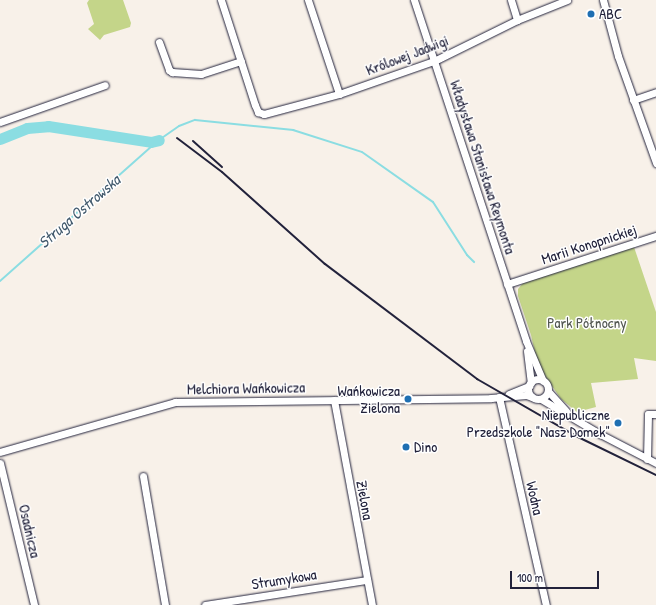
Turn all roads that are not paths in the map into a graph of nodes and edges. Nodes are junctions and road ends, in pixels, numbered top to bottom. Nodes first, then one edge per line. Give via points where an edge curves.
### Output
1 (221, 0) edge
2 (308, 0) edge
3 (416, 0) edge
4 (511, 0) edge
5 (567, 0) edge
6 (603, 0) edge
7 (517, 20) junction
8 (159, 42) dead end
9 (434, 60) junction
10 (241, 61) junction
11 (105, 84) dead end
12 (656, 92) edge
13 (339, 94) junction
14 (634, 100) junction
15 (0, 122) edge
16 (656, 163) edge
17 (656, 236) edge
18 (507, 284) junction
19 (526, 341) junction
20 (543, 380) junction
21 (530, 384) junction
22 (548, 391) junction
23 (499, 397) junction
24 (532, 397) junction
25 (541, 399) junction
26 (334, 400) junction
27 (656, 414) edge
28 (572, 416) junction
29 (0, 452) edge
30 (647, 459) junction
31 (0, 462) edge
32 (656, 463) edge
33 (143, 476) dead end
34 (367, 580) junction
35 (34, 605) edge
36 (165, 605) edge
37 (205, 605) edge
38 (372, 605) edge
39 (546, 605) edge

1 - 10 street
2 - 13 street
3 - 9 street, Władysława Stanisława Reymonta
4 - 7 street
5 - 7 street, Królowej Jadwigi
6 - 14 street via 618,56
7 - 9 street, Królowej Jadwigi
8 - 10 street via 172,72 201,74
9 - 13 street, Królowej Jadwigi
9 - 18 street, Władysława Stanisława Reymonta
10 - 13 street, Królowej Jadwigi via 258,112 264,114
11 - 15 street
12 - 14 street
14 - 16 street
17 - 18 street, Marii Konopnickiej
18 - 19 street, Władysława Stanisława Reymonta
19 - 20 street, Władysława Stanisława Reymonta
19 - 21 street, Władysława Stanisława Reymonta
20 - 21 street via 536,380
20 - 22 street
21 - 23 street, Melchiora Wańkowicza
21 - 24 street via 529,392
22 - 25 street
22 - 28 street
23 - 24 street, Melchiora Wańkowicza
23 - 26 street, Melchiora Wańkowicza
23 - 39 street, Wodna
24 - 25 street
25 - 28 street
26 - 29 street, Melchiora Wańkowicza via 175,402
26 - 34 street, Zielona
27 - 30 street via 648,414
28 - 30 street
30 - 32 street
31 - 35 street, Osadnicza
33 - 36 street
34 - 37 street, Strumykowa
34 - 38 street, Zielona

